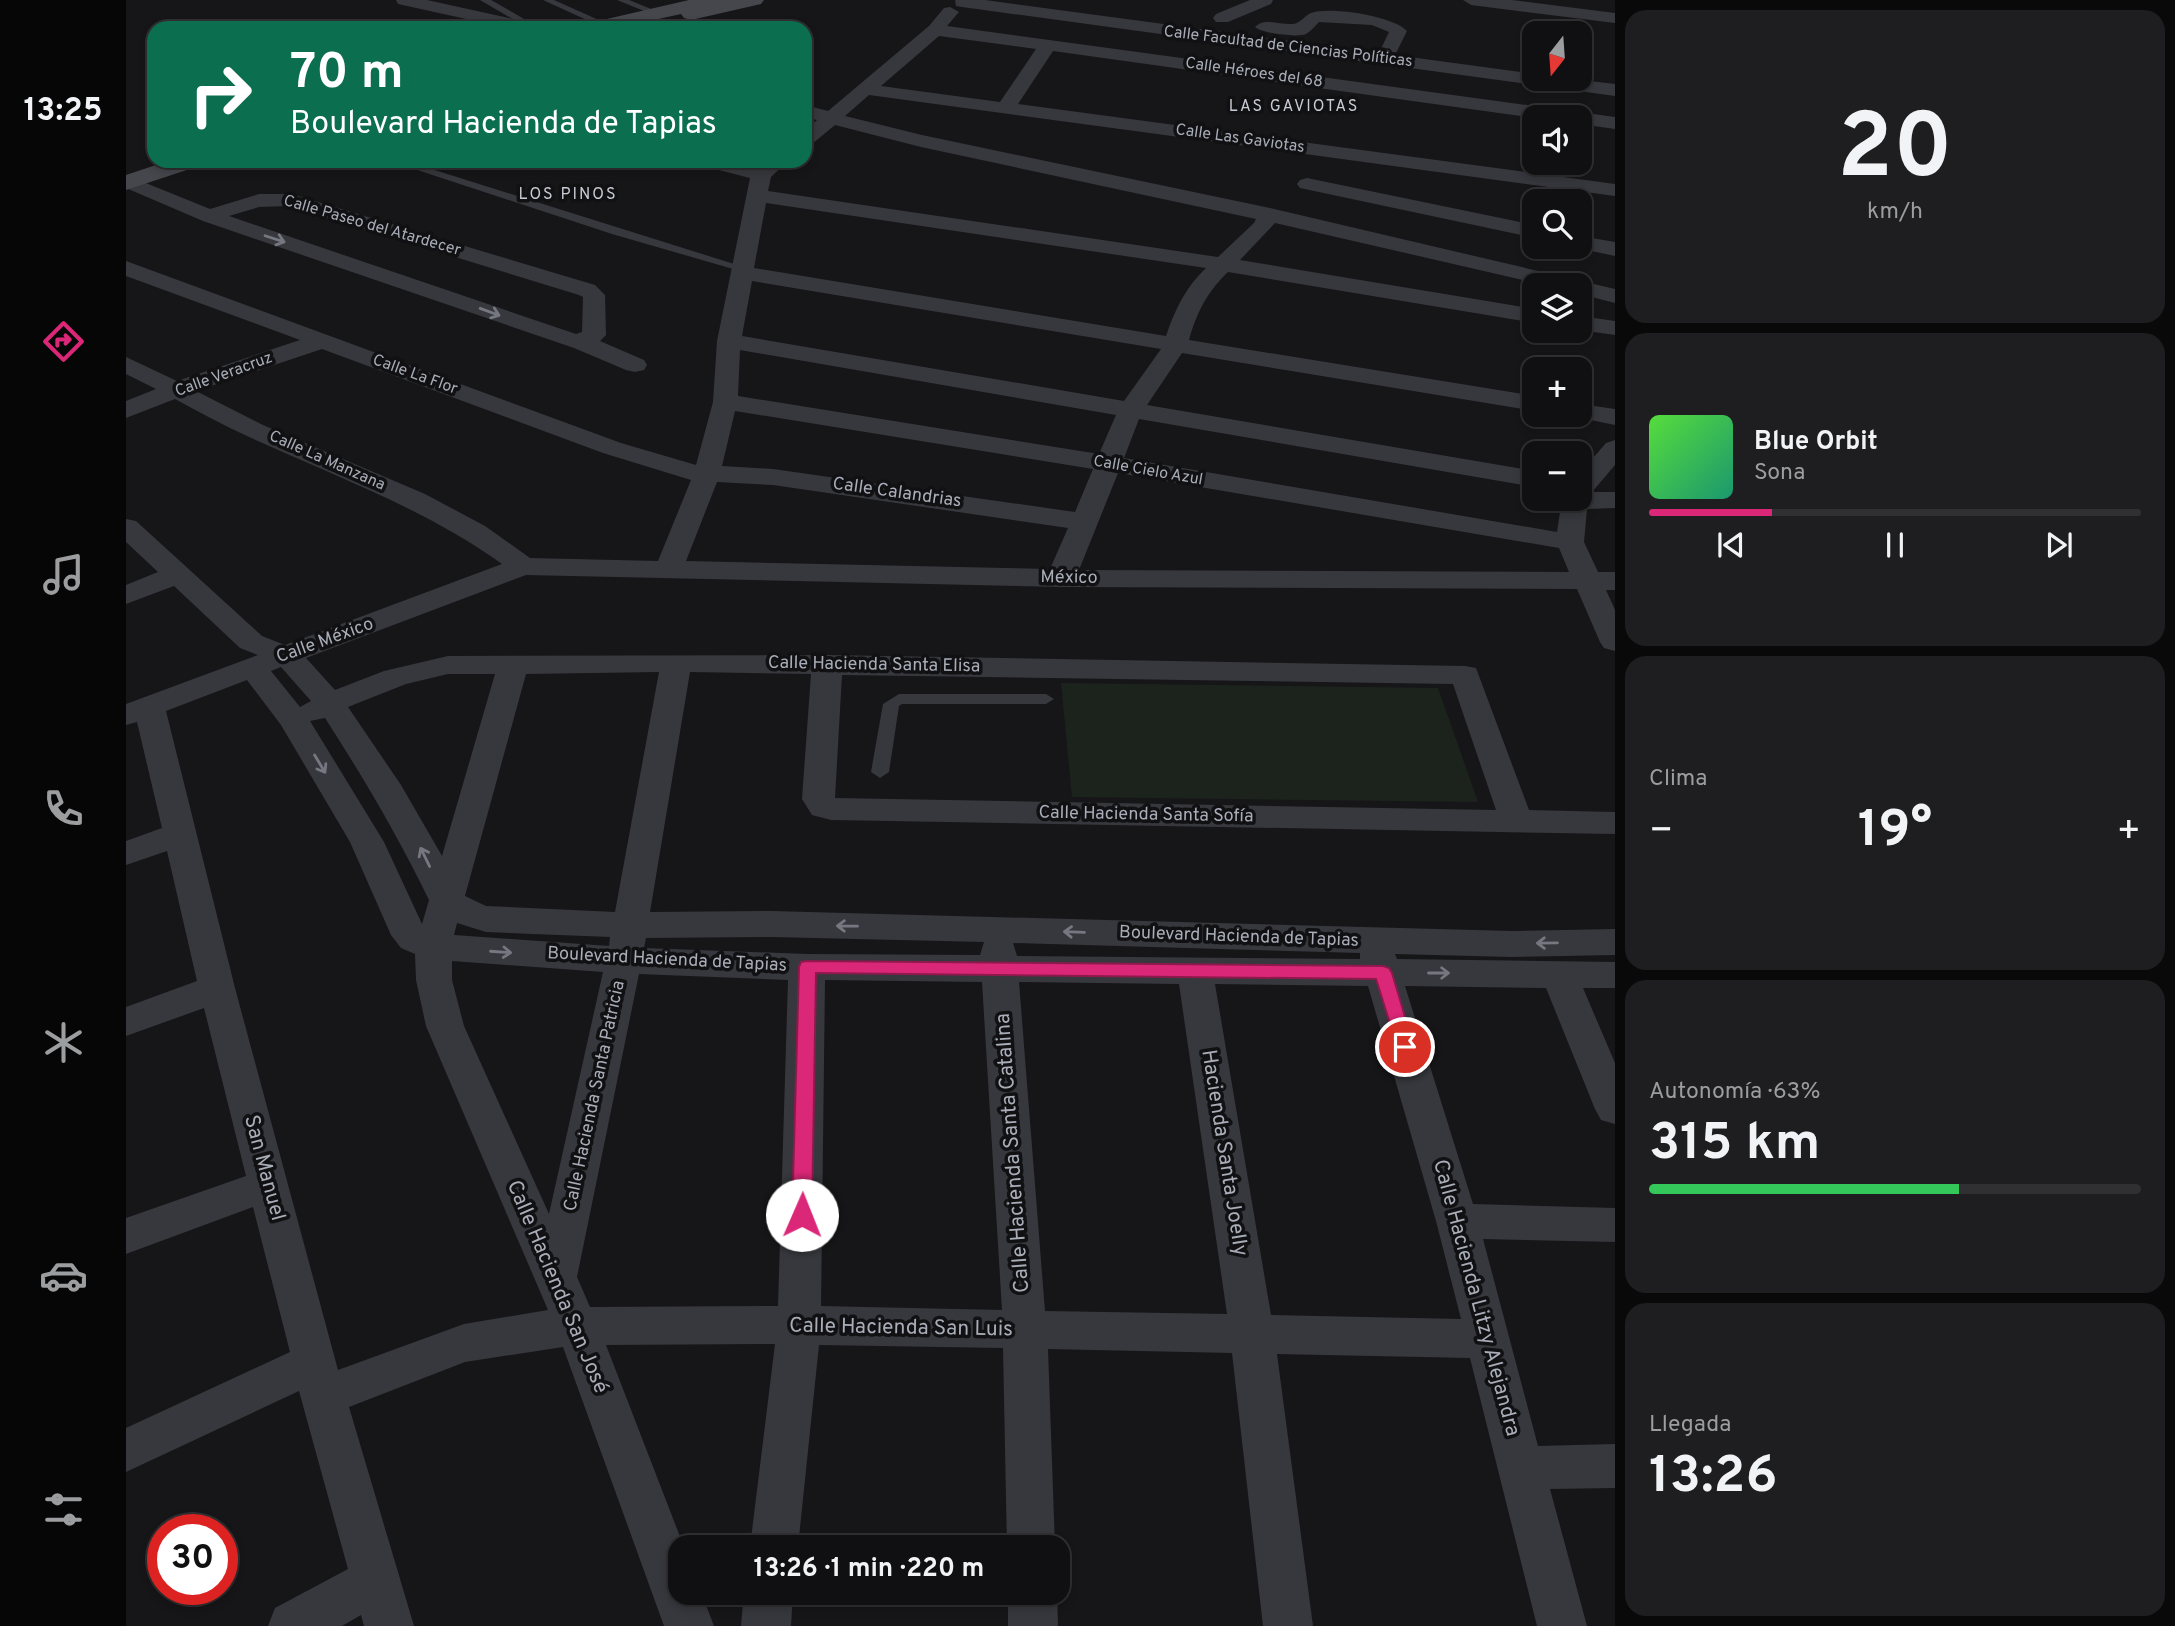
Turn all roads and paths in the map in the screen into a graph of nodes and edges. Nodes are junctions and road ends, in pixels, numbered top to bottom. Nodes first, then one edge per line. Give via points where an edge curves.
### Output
1 (404, 0) edge
2 (484, 0) edge
3 (547, 0) edge
4 (621, 0) edge
5 (715, 0) edge
6 (754, 0) edge
7 (1265, 0) edge
8 (1471, 0) edge
9 (964, 1) edge
10 (1546, 4) edge
11 (1134, 5) dead end
12 (657, 13) junction
13 (1203, 15) dead end
14 (1222, 18) junction
15 (1615, 18) edge
16 (498, 21) edge
17 (522, 21) edge
18 (589, 21) edge
19 (621, 21) edge
20 (662, 21) edge
21 (1112, 25) junction
22 (935, 30) junction
23 (1243, 34) junction
24 (1048, 45) junction
25 (1384, 60) junction
26 (1165, 61) junction
27 (1270, 76) junction
28 (1154, 78) dead end
29 (865, 89) junction
30 (1615, 90) edge
31 (1386, 92) junction
32 (1257, 99) dead end
33 (1006, 107) junction
34 (1502, 107) junction
35 (1522, 110) edge
36 (1376, 111) dead end
37 (812, 113) edge
38 (831, 120) junction
39 (1592, 120) edge
40 (1615, 123) edge
41 (1492, 130) dead end
42 (812, 135) edge
43 (162, 168) edge
44 (417, 168) edge
45 (732, 168) edge
46 (133, 175) edge
47 (765, 177) edge
48 (1307, 184) dead end
49 (1615, 190) edge
50 (218, 214) junction
51 (1270, 214) junction
52 (1522, 229) edge
53 (1592, 244) edge
54 (1615, 249) edge
55 (477, 257) junction
56 (1225, 263) junction
57 (126, 268) edge
58 (744, 271) junction
59 (1522, 273) edge
60 (422, 288) junction
61 (1592, 290) edge
62 (1615, 296) edge
63 (1522, 314) edge
64 (1592, 325) edge
65 (1615, 328) edge
66 (322, 341) junction
67 (729, 341) junction
68 (581, 342) junction
69 (1175, 346) junction
70 (126, 364) edge
71 (635, 365) dead end
72 (177, 391) junction
73 (725, 401) junction
74 (1522, 402) edge
75 (126, 410) edge
76 (1130, 411) junction
77 (1592, 413) edge
78 (1615, 417) edge
79 (1615, 448) edge
80 (1107, 465) junction
81 (707, 473) junction
82 (1592, 476) edge
83 (1522, 477) edge
84 (1592, 496) edge
85 (1615, 500) edge
86 (1575, 511) edge
87 (1086, 522) junction
88 (126, 527) edge
89 (1570, 542) junction
90 (523, 566) junction
91 (668, 568) junction
92 (176, 575) junction
93 (1061, 578) junction
94 (1585, 581) junction
95 (1615, 581) edge
96 (126, 595) edge
97 (1615, 642) edge
98 (252, 655) junction
99 (287, 656) junction
100 (676, 663) junction
101 (827, 664) junction
102 (513, 665) junction
103 (962, 666) junction
104 (964, 697) junction
105 (1046, 699) dead end
106 (330, 703) junction
107 (137, 711) edge
108 (294, 721) junction
109 (880, 772) dead end
110 (1517, 822) junction
111 (1615, 823) edge
112 (180, 834) junction
113 (126, 853) edge
114 (447, 902) junction
115 (631, 925) junction
116 (1615, 942) edge
117 (433, 947) junction
118 (998, 949) junction
119 (1378, 957) junction
120 (624, 960) junction
121 (807, 967) junction
122 (1195, 972) junction
123 (1559, 974) junction
124 (1615, 975) edge
125 (217, 988) junction
126 (126, 1022) edge
127 (1615, 1109) edge
128 (268, 1185) junction
129 (1457, 1221) junction
130 (1615, 1225) edge
131 (126, 1236) edge
132 (555, 1280) junction
133 (799, 1325) junction
134 (577, 1326) junction
135 (1025, 1330) junction
136 (1252, 1334) junction
137 (1489, 1339) junction
138 (318, 1379) junction
139 (126, 1451) edge
140 (1615, 1466) edge
141 (1520, 1468) junction
142 (776, 1535) edge
143 (1031, 1535) edge
144 (376, 1580) junction
145 (768, 1605) edge
146 (1032, 1605) edge
147 (293, 1626) edge
148 (389, 1626) edge
149 (689, 1626) edge
150 (766, 1626) edge
151 (1033, 1626) edge
152 (1288, 1626) edge
153 (1562, 1626) edge

1 - 16 street
2 - 17 lane
3 - 18 lane
4 - 12 lane
5 - 12 main road
6 - 20 main road
7 - 14 street
8 - 10 street
9 - 21 street, Calle Facultad de Ciencias Políticas
9 - 22 street
10 - 15 street
11 - 21 street
12 - 19 main road
13 - 14 street
14 - 23 street via 1243,22
21 - 23 street, Calle Facultad de Ciencias Políticas
22 - 24 street, Calle Héroes del 68
22 - 29 street
23 - 25 street, Calle Facultad de Ciencias Políticas
23 - 25 street via 1300,30 1315,17 1374,21 1398,31
24 - 26 street, Calle Héroes del 68
24 - 33 street
25 - 30 street, Calle Facultad de Ciencias Políticas
26 - 27 street, Calle Héroes del 68
26 - 28 street
27 - 31 street, Calle Héroes del 68
27 - 32 street
29 - 33 street, Calle Las Gaviotas
29 - 38 street
31 - 34 street, Calle Héroes del 68
31 - 36 street
33 - 49 street, Calle Las Gaviotas
34 - 35 street, Calle Héroes del 68
34 - 41 street
37 - 38 street
38 - 42 street
38 - 51 street
39 - 40 street
43 - 46 main road
44 - 58 lane
45 - 47 street
46 - 50 street
47 - 56 street
47 - 58 street
48 - 52 street
50 - 55 street, Calle Paseo del Atardecer via 264,199 291,200
50 -> 60 street
51 - 56 street
51 - 59 street
53 - 54 street
55 - 60 street, Calle Paseo del Atardecer
55 - 68 street, Calle Paseo del Atardecer via 594,295 594,335
56 - 63 street
56 - 69 street via 1200,286
57 - 66 street, Calle La Flor
58 - 67 street
58 - 69 street
60 -> 68 street
61 - 62 street
64 - 65 street
66 - 72 street, Calle Veracruz
66 - 81 street, Calle La Flor via 612,448 688,472
67 - 73 street
67 - 76 street
68 - 71 street
69 - 74 street
69 - 76 street
70 - 72 street, Calle La Manzana
72 - 75 street, Calle Veracruz
72 - 90 street, Calle La Manzana via 415,500 475,532
73 - 80 street, Calle Cielo Azul
73 - 81 street
76 - 80 street
76 - 83 street
77 - 78 street
79 - 82 street
80 - 87 street
80 - 89 street, Calle Cielo Azul
81 - 87 street, Calle Calandrias via 773,477
81 - 91 street
84 - 85 street
86 - 89 street
87 - 93 street
88 - 92 street
89 - 94 street
90 - 91 street, México
90 - 99 street, Calle México
91 - 93 street, México
92 - 96 street
92 - 98 street
93 - 94 street, México
94 - 95 street, México
94 - 97 street
98 - 99 street
98 - 107 street, Calle México
98 - 108 street
99 - 106 street
100 - 101 street, Calle Hacienda Santa Elisa
100 - 102 street, Calle Hacienda Santa Elisa
100 - 115 street, Calle Hacienda Santa Patricia
101 - 103 street, Calle Hacienda Santa Elisa
101 - 110 street, Calle Hacienda Santa Sofía via 818,799 831,809
102 - 106 street, Calle Hacienda Santa Elisa via 417,670
102 - 114 street, Calle Hacienda San José
103 - 104 lane
103 - 110 street, Calle Hacienda Santa Elisa via 1465,675
104 - 105 lane
104 - 109 lane via 900,699 891,704
106 - 108 street, Calle Hacienda Santa Elisa
114 -> 106 street via 385,785
107 - 112 street, San Manuel
108 -> 117 street via 367,842 404,926 414,939
110 - 111 street, Calle Hacienda Santa Sofía
112 - 113 street
112 - 125 street, San Manuel
114 - 115 street, Boulevard Hacienda de Tapias via 486,919
114 - 117 street, Calle Hacienda San José
118 -> 115 street, Boulevard Hacienda de Tapias via 772,924
115 - 120 street, Calle Hacienda Santa Patricia
116 -> 119 street, Boulevard Hacienda de Tapias
117 -> 120 street, Boulevard Hacienda de Tapias
117 - 132 street, Calle Hacienda San José via 434,979 445,1026
119 -> 118 street, Boulevard Hacienda de Tapias
118 - 121 street, Boulevard Hacienda de Tapias
118 - 122 street, Boulevard Hacienda de Tapias
118 - 135 street, Calle Hacienda Santa Catalina
119 - 122 street, Boulevard Hacienda de Tapias
119 -> 123 street, Boulevard Hacienda de Tapias
119 - 129 street, Calle Hacienda Litzy Alejandra
120 - 121 street, Boulevard Hacienda de Tapias
120 - 132 street, Calle Hacienda Santa Patricia
121 - 133 street
122 - 136 street, Hacienda Santa Joelly
123 - 124 street, Boulevard Hacienda de Tapias
123 - 127 street
125 - 126 street
125 - 128 street, San Manuel
128 - 131 street
128 - 138 street, San Manuel
129 - 130 street
129 - 137 street, Calle Hacienda Litzy Alejandra
132 - 134 street, Calle Hacienda San José
133 - 134 street, Calle Hacienda San Luis
133 - 135 street, Calle Hacienda San Luis
133 - 142 street
134 - 138 street, Calle Hacienda San Luis via 464,1343
134 - 149 street, Calle Hacienda San José
135 - 136 street, Calle Hacienda San Luis
135 - 143 street, Calle Hacienda Santa Catalina
136 - 137 street, Calle Hacienda San Luis
136 - 152 street, Hacienda Santa Joelly
137 - 141 street, Calle Hacienda Litzy Alejandra
138 - 139 street, Calle Hacienda San Luis
138 - 144 street, San Manuel
140 - 141 street
141 - 153 street, Calle Hacienda Litzy Alejandra
144 - 147 street
144 - 148 street, San Manuel
145 - 150 street
146 - 151 street

